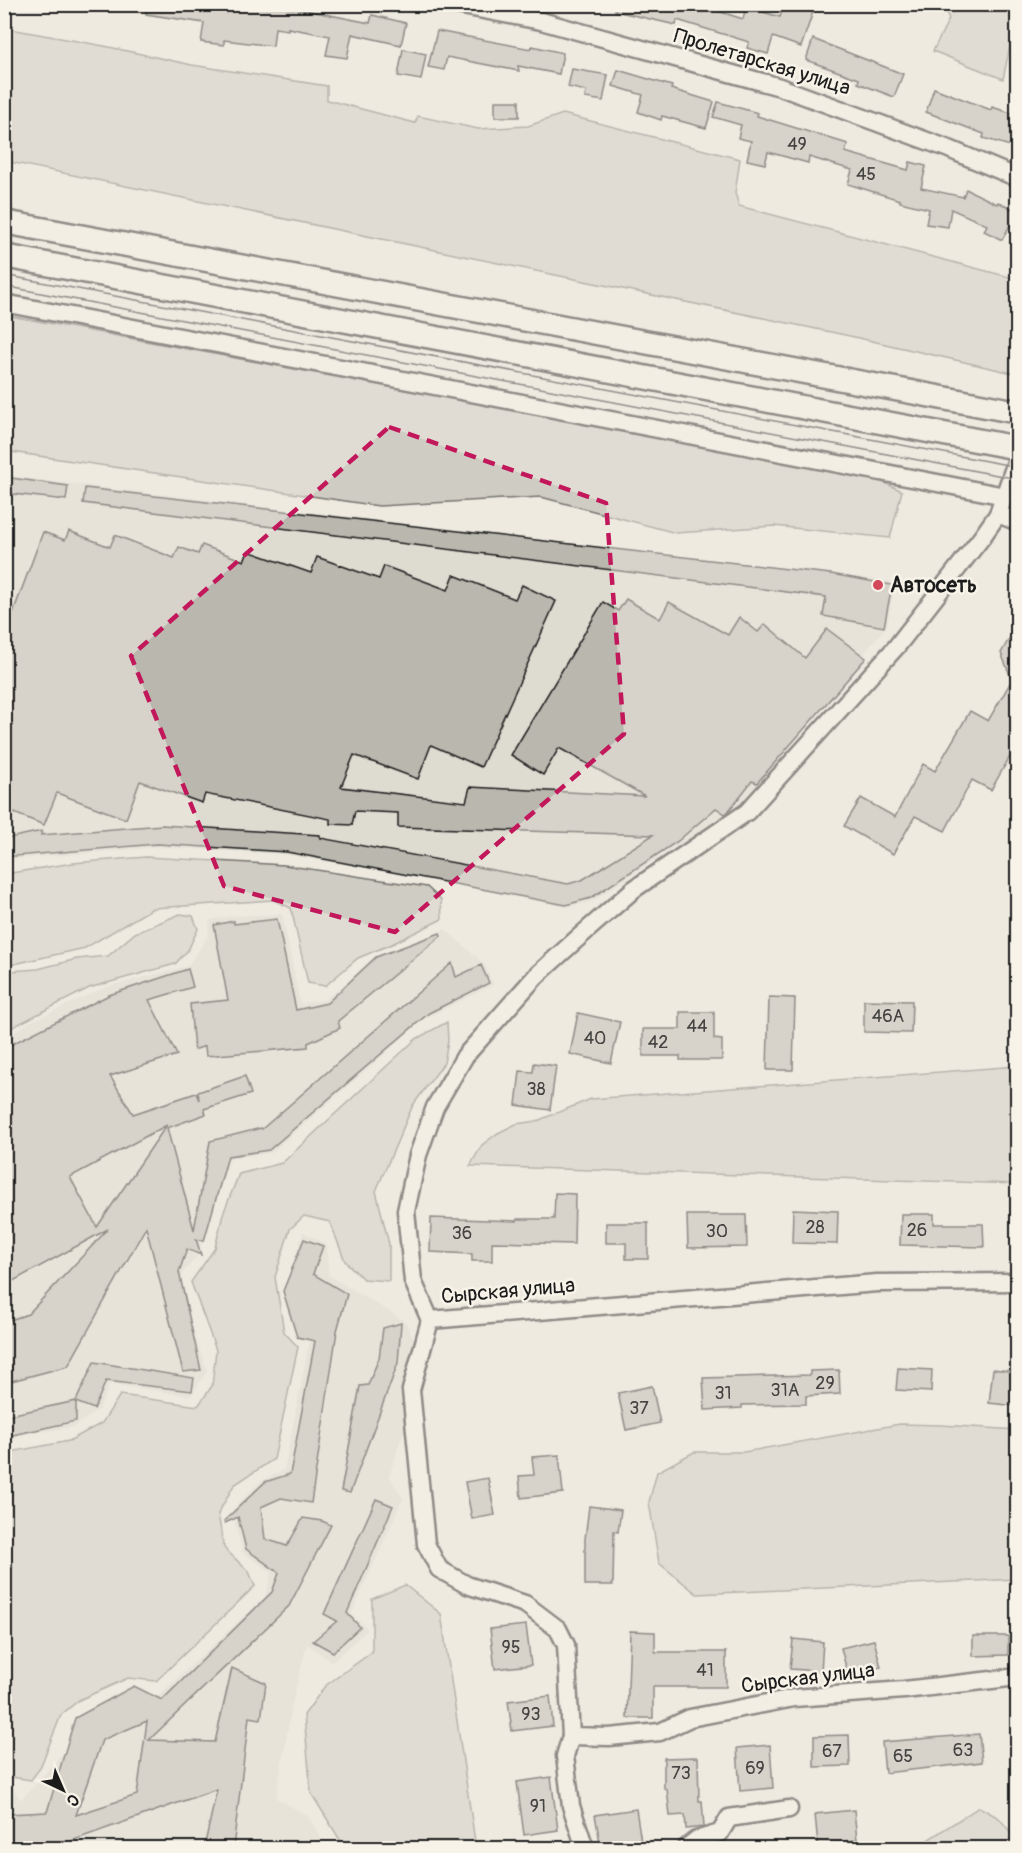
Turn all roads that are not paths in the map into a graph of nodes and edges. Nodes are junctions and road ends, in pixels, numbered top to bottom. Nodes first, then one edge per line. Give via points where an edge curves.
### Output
1 (452, 4) edge
2 (1017, 178) edge
3 (4, 222) edge
4 (4, 256) edge
5 (4, 303) edge
6 (1017, 412) edge
7 (1017, 448) edge
8 (1017, 456) edge
9 (1005, 496) junction
10 (998, 514) junction
11 (1017, 522) edge
12 (1017, 1282) edge
13 (430, 1320) junction
14 (1017, 1677) edge
15 (571, 1736) junction
16 (789, 1809) dead end
17 (585, 1848) edge
18 (686, 1848) edge

1 - 2 street, Пролетарская улица via 541,21 780,87
3 - 6 main road
4 - 7 main road
5 - 9 street
8 - 9 street
9 - 10 street
10 - 11 street
10 - 13 street via 897,646 747,812 634,889 536,976 465,1056 435,1107 418,1155 406,1211 413,1281
12 - 13 street, Сырская улица via 877,1282
13 - 15 street, Сырская улица via 411,1390 426,1544 439,1569 466,1585 525,1604 558,1629 566,1645
14 - 15 street, Сырская улица via 794,1698 690,1718 660,1732
15 - 17 street, Сырская улица via 565,1756 571,1806
16 - 18 street via 729,1818 720,1833 696,1840

